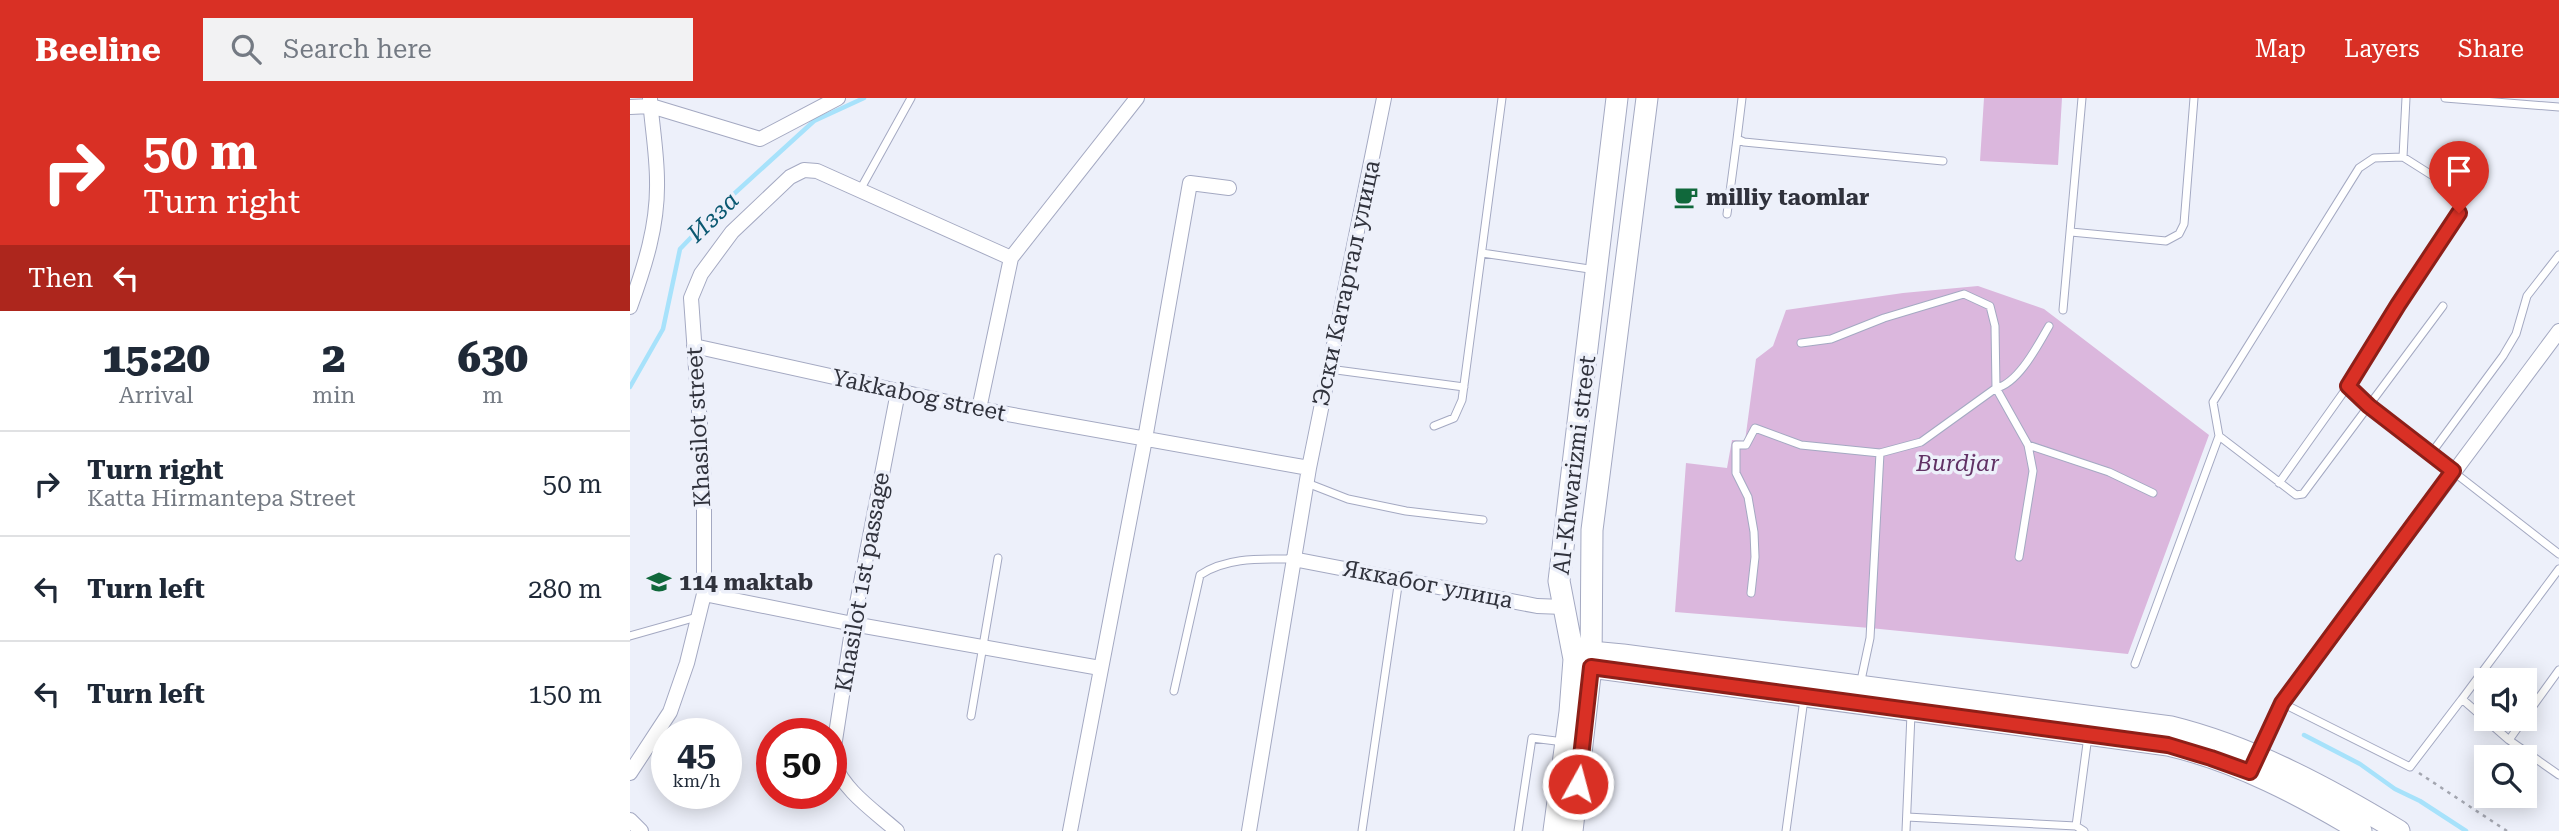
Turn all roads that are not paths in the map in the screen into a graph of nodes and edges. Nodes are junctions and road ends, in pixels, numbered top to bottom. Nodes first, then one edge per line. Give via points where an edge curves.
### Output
1 (838, 98) edge
2 (911, 98) edge
3 (1137, 98) edge
4 (1384, 98) edge
5 (1502, 98) edge
6 (1617, 98) edge
7 (1647, 98) edge
8 (1742, 98) edge
9 (2082, 98) edge
10 (2194, 98) edge
11 (2406, 98) edge
12 (2445, 98) edge
13 (651, 102) edge
14 (630, 107) edge
15 (2559, 107) edge
16 (1737, 139) junction
17 (2403, 157) junction
18 (1943, 161) dead end
19 (1229, 188) dead end
20 (860, 191) junction
21 (1727, 214) dead end
22 (2071, 232) junction
23 (1482, 253) junction
24 (2559, 255) edge
25 (1011, 258) junction
26 (1597, 271) junction
27 (2443, 306) dead end
28 (630, 307) edge
29 (2063, 310) dead end
30 (2049, 326) dead end
31 (2559, 331) edge
32 (1801, 343) dead end
33 (694, 346) junction
34 (1329, 369) junction
35 (2348, 386) junction
36 (1464, 387) junction
37 (1996, 388) junction
38 (898, 392) junction
39 (2369, 406) junction
40 (979, 409) junction
41 (1434, 426) dead end
42 (2219, 436) junction
43 (1145, 439) junction
44 (2028, 444) junction
45 (1880, 453) junction
46 (2430, 455) junction
47 (2453, 471) junction
48 (1308, 475) junction
49 (2278, 483) junction
50 (2154, 493) dead end
51 (1483, 520) dead end
52 (2559, 554) edge
53 (2019, 557) dead end
54 (998, 558) dead end
55 (1293, 559) junction
56 (2559, 569) edge
57 (1399, 579) junction
58 (1751, 593) dead end
59 (704, 594) junction
60 (1564, 607) junction
61 (698, 617) junction
62 (853, 624) junction
63 (630, 636) edge
64 (982, 648) junction
65 (1585, 659) junction
66 (2135, 664) dead end
67 (1100, 668) junction
68 (2559, 670) edge
69 (1860, 685) junction
70 (1174, 691) dead end
71 (1805, 695) junction
72 (2462, 699) junction
73 (1913, 701) junction
74 (2537, 701) edge
75 (2282, 703) junction
76 (971, 716) dead end
77 (2090, 724) junction
78 (2516, 731) edge
79 (2509, 740) junction
80 (1566, 743) junction
81 (2254, 765) junction
82 (630, 774) edge
83 (2559, 775) edge
84 (1907, 817) junction
85 (630, 820) edge
86 (2076, 826) junction
87 (642, 831) edge
88 (897, 831) edge
89 (1070, 831) edge
90 (1249, 831) edge
91 (1362, 831) edge
92 (1518, 831) edge
93 (1554, 831) edge
94 (1572, 831) edge
95 (1786, 831) edge
96 (1906, 831) edge
97 (2084, 831) edge
98 (2361, 831) edge
99 (2399, 831) edge

1 - 13 street via 761,139
2 - 20 lane
3 - 25 street
4 - 34 street, Эски Катартал улица
5 - 23 lane
6 - 26 main road, Al-Khwarizmi street
7 - 65 main road, Al-Khwarizmi street via 1591,530
8 - 16 lane
9 - 22 lane
10 - 22 lane via 2184,224 2179,234 2166,241
11 - 17 lane
12 - 15 lane
13 - 14 street
13 - 28 street via 655,225
16 - 18 lane
16 - 21 lane
17 - 35 lane via 2460,192 2462,202
17 - 42 lane via 2374,158 2359,168 2213,402
19 - 43 street via 1190,183
20 - 25 street, Khasilot street
20 - 33 street, Khasilot street via 817,172 804,170 790,177 732,232 701,274 691,298
22 - 29 lane
23 - 26 lane
23 - 36 lane
24 - 46 lane via 2526,296 2516,334 2503,356
25 - 40 street
26 - 60 main road, Al-Khwarizmi street via 1559,581
27 - 39 lane
30 - 37 lane via 2017,374 2006,386
31 - 47 street
32 - 37 lane via 1831,339 1964,293 1990,306
33 - 38 street, Yakkabog street
33 - 59 street, Khasilot street via 704,481
34 - 36 lane
34 - 48 street, Эски Катартал улица
35 - 39 lane
35 - 49 lane
36 - 41 lane via 1454,418
37 - 44 lane
37 - 45 lane via 1921,442
38 - 40 street, Yakkabog street
38 - 62 street, Khasilot 1st passage
39 - 46 lane
39 - 49 lane via 2307,490 2296,495
40 - 43 street, Yakkabog street
42 - 49 lane
42 - 66 lane
43 - 48 street, Yakkabog street
43 - 67 street
44 - 50 lane
44 - 53 lane via 2033,471
45 - 58 lane via 1801,445 1755,428 1746,445 1736,445 1736,473 1748,497 1754,532
45 - 69 lane via 1870,638
46 - 47 lane
47 - 52 lane
47 - 75 street
48 - 51 lane via 1348,499
48 - 55 street, Эски Катартал улица
54 - 64 lane
55 - 57 street, Яккабог улица
55 - 70 lane via 1253,559 1215,566 1200,575
55 - 90 street, Эски Катартал улица
56 - 72 lane
57 - 60 street, Яккабог улица via 1537,606
57 - 91 lane
59 - 61 street, Khasilot street
59 - 62 street
60 - 65 main road, Al-Khwarizmi street
61 - 63 lane
61 - 82 street, Khasilot street via 670,712
62 - 64 street
62 - 88 street, Khasilot 1st passage via 832,760 847,788
64 - 67 street
64 - 76 lane
65 - 69 main road
65 - 71 main road
65 - 80 main road, Al-Khwarizmi street
65 - 94 main road, Al-Khwarizmi street
67 - 89 street
68 - 74 lane
69 - 73 main road
71 - 73 main road
71 - 95 lane
72 - 75 lane via 2410,767
72 - 79 lane
73 - 77 main road
73 - 84 lane
75 - 81 street
77 - 81 main road via 2187,731 2232,746
77 - 86 lane
78 - 79 lane
79 - 83 lane
80 - 92 lane via 1532,738
80 - 93 main road, Al-Khwarizmi street
81 - 98 main road
81 - 99 main road via 2344,799
84 - 86 lane
84 - 96 lane
85 - 87 street
86 - 97 lane

